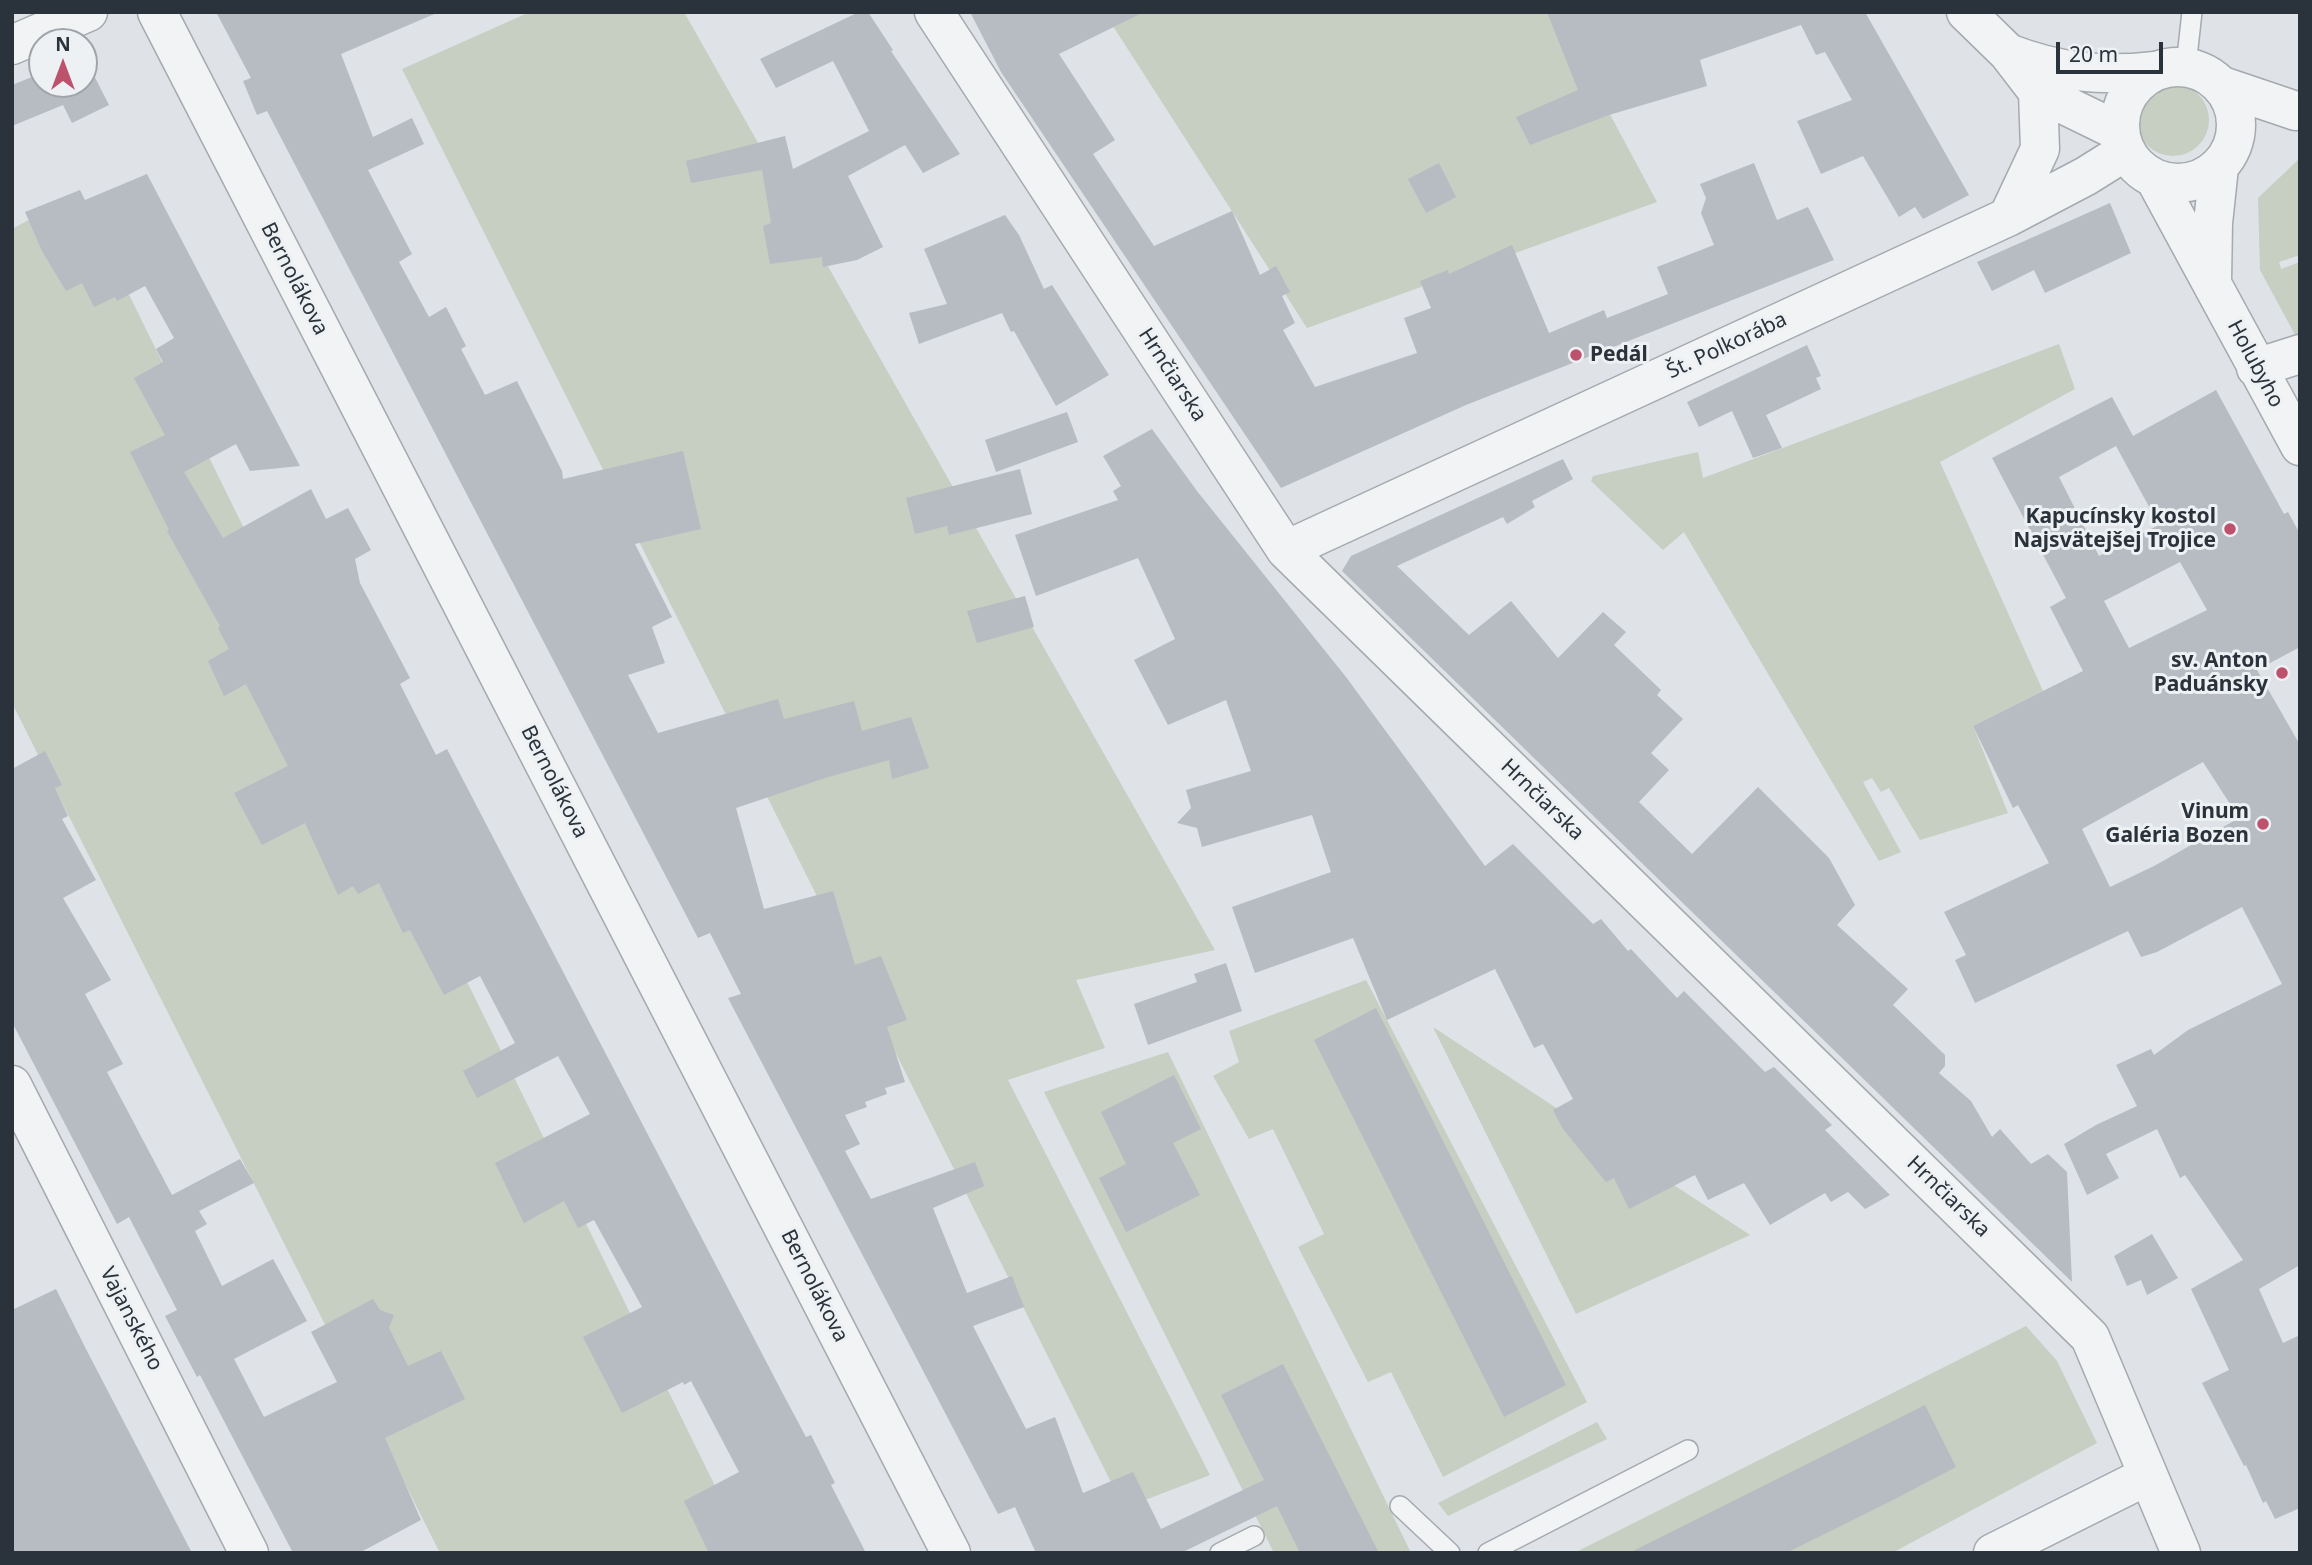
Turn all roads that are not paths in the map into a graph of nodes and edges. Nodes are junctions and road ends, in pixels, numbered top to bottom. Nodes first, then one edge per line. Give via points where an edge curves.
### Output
1 (88, 12) edge
2 (157, 12) edge
3 (934, 12) edge
4 (1966, 12) edge
5 (2192, 12) edge
6 (12, 46) edge
7 (2008, 53) junction
8 (2169, 69) junction
9 (2222, 86) junction
10 (2038, 92) junction
11 (2298, 111) edge
12 (2123, 142) junction
13 (2226, 157) junction
14 (2155, 179) junction
15 (2008, 217) junction
16 (2211, 281) junction
17 (2300, 354) edge
18 (2256, 368) junction
19 (2300, 446) edge
20 (1286, 550) junction
21 (12, 1085) edge
22 (1688, 1450) dead end
23 (2147, 1476) junction
24 (1399, 1506) dead end
25 (1254, 1536) dead end
26 (249, 1553) edge
27 (951, 1553) edge
28 (1220, 1553) edge
29 (1450, 1553) edge
30 (1488, 1553) edge
31 (1993, 1553) edge
32 (2181, 1553) edge

1 - 6 street
2 - 27 street, Bernolákova
3 - 20 street, Hrnčiarska
4 - 7 street
5 - 8 lane
7 - 8 street via 2048,67 2100,75
7 - 10 street
8 - 9 street via 2211,76
8 - 12 street via 2141,80 2127,96 2120,117
9 - 11 street
9 - 13 street via 2235,109 2236,135
10 - 12 street
10 - 15 street via 2040,149
11 - 13 street
12 - 14 street via 2138,167
12 - 15 street, Št. Polkorába via 2086,176
13 - 14 street via 2196,180
13 - 16 street, Holubyho via 2213,223
14 - 16 street, Holubyho
15 - 20 street, Št. Polkorába
16 - 18 street, Holubyho
17 - 18 street
18 - 19 street, Holubyho
20 - 23 street, Hrnčiarska via 2091,1337
21 - 26 street, Vajanského
22 - 30 lane
23 - 31 street
23 - 32 street, Hrnčiarska
24 - 29 lane
25 - 28 lane

